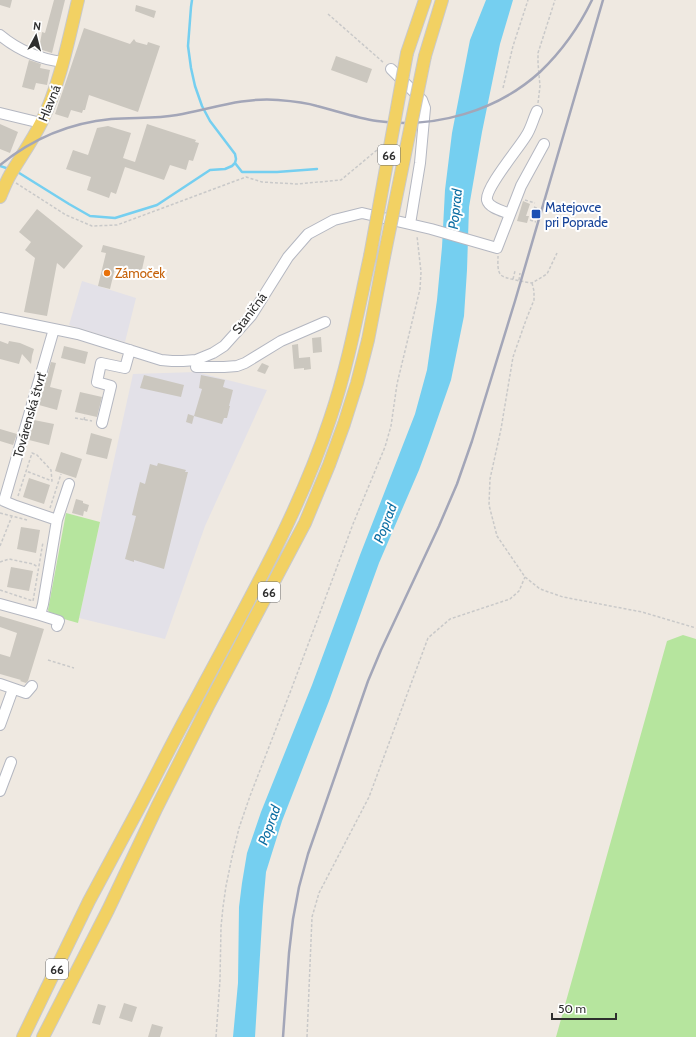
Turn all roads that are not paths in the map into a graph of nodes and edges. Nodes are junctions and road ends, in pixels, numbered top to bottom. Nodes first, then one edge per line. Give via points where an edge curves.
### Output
1 (78, 0) edge
2 (425, 0) edge
3 (442, 0) edge
4 (0, 35) edge
5 (63, 62) junction
6 (391, 69) road end
7 (537, 111) road end
8 (0, 113) edge
9 (41, 123) junction
10 (544, 144) dead end
11 (0, 198) edge
12 (510, 214) junction
13 (413, 225) junction
14 (0, 318) edge
15 (325, 322) dead end
16 (54, 329) junction
17 (130, 350) junction
18 (196, 363) junction
19 (102, 423) road end
20 (69, 484) dead end
21 (2, 500) edge
22 (57, 520) junction
23 (0, 604) edge
24 (40, 615) junction
25 (57, 626) dead end
26 (0, 684) edge
27 (32, 686) dead end
28 (13, 689) junction
29 (0, 725) edge
30 (11, 762) dead end
31 (0, 791) edge
32 (23, 1037) edge
33 (44, 1037) edge

1 - 5 main road, Hlavná
2 - 32 main road, 66, bridge via 407,53 352,343 316,458 285,529 90,900
3 - 33 main road, 66, bridge via 425,56 368,340 344,424 329,465 304,523 208,706
4 - 5 street via 28,53
5 - 9 main road, Hlavná
6 - 13 street via 422,100 425,108
7 - 12 street via 527,136 488,193 487,200 491,206
8 - 9 street
9 - 11 main road, Hlavná via 18,163 13,179
10 - 12 street via 521,186
12 - 13 street, Staničná via 497,248
13 - 18 street, Staničná via 362,213 334,220 308,234 288,257 251,316 224,346
14 - 16 street, Staničná
15 - 18 street via 281,341 237,366
16 - 17 street, Staničná
16 - 21 street, Továrenská štvrť
17 - 18 street, Staničná via 161,360
17 - 19 street via 125,368 101,363 97,382 111,386
20 - 22 street
21 - 22 street, Továrenská štvrť
22 - 24 street
23 - 24 street
24 - 25 street via 58,621
26 - 28 street
27 - 28 street via 26,693
28 - 29 street
30 - 31 street

